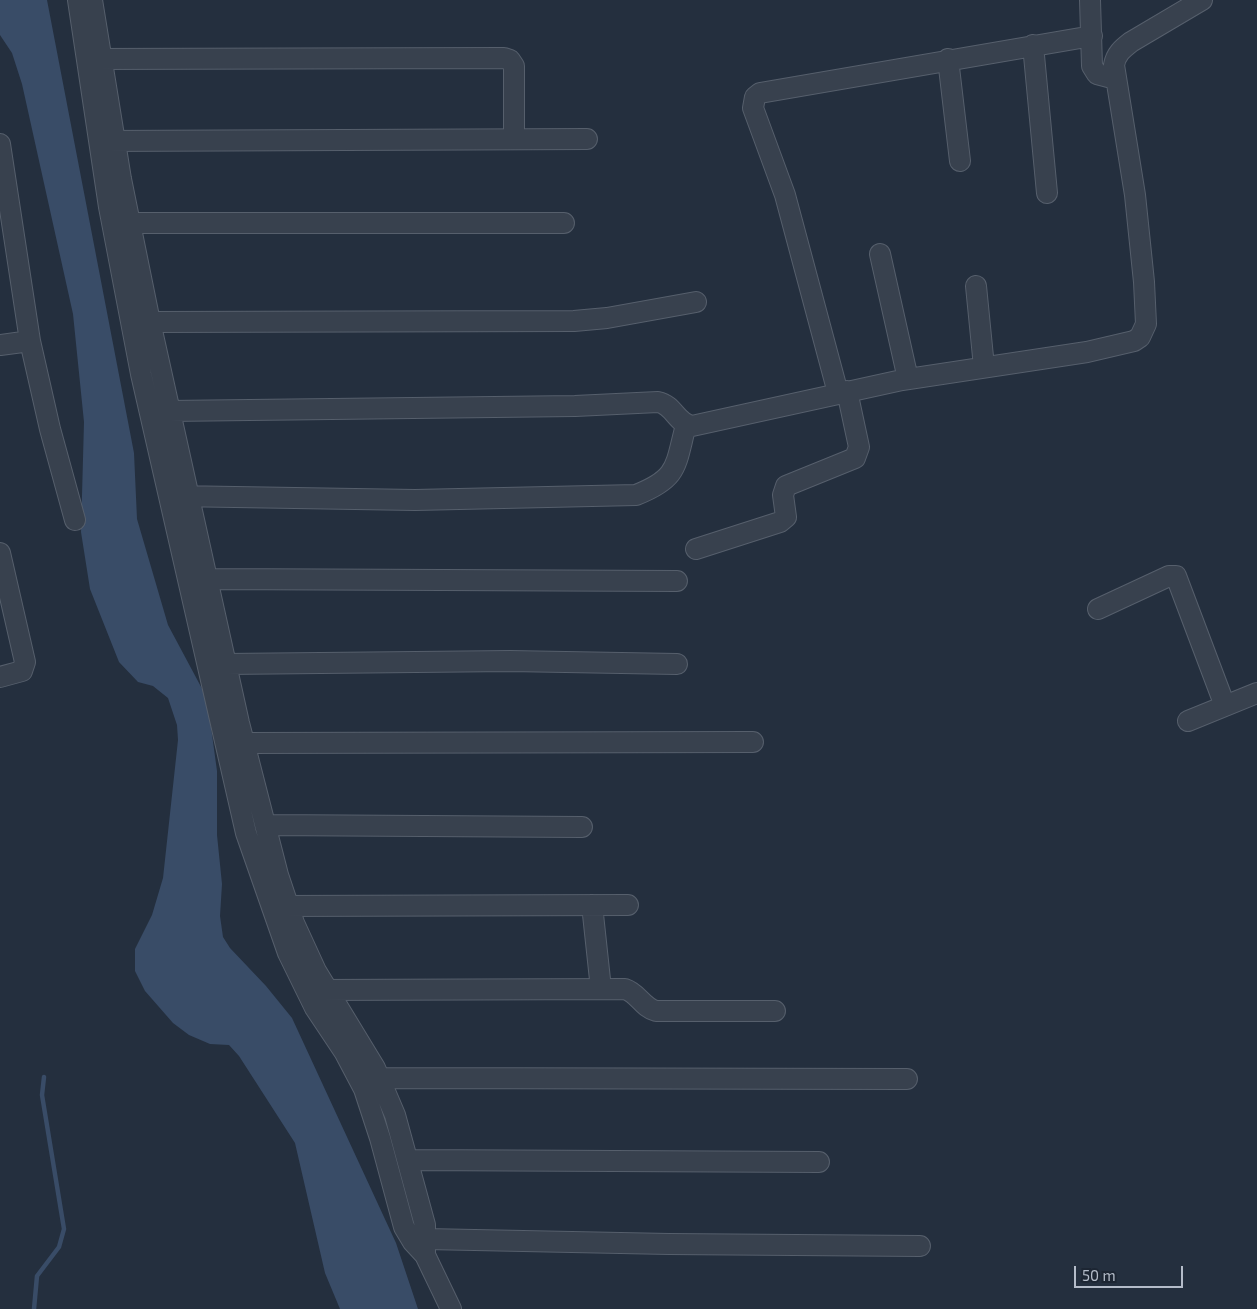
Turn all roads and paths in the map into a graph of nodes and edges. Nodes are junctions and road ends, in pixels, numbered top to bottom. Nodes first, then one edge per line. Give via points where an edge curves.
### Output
1 (78, 0) edge
2 (92, 0) edge
3 (1090, 0) edge
4 (1202, 0) edge
5 (1092, 36) junction
6 (1033, 45) junction
7 (93, 59) junction
8 (948, 59) junction
9 (1116, 78) junction
10 (514, 139) junction
11 (587, 139) dead end
12 (107, 141) junction
13 (0, 144) edge
14 (960, 161) dead end
15 (1047, 193) dead end
16 (130, 223) junction
17 (564, 223) dead end
18 (880, 254) dead end
19 (976, 286) dead end
20 (696, 302) dead end
21 (150, 322) junction
22 (30, 341) junction
23 (0, 345) edge
24 (984, 367) junction
25 (908, 379) junction
26 (842, 392) junction
27 (169, 411) junction
28 (686, 425) junction
29 (168, 496) junction
30 (188, 496) junction
31 (75, 520) dead end
32 (696, 549) dead end
33 (0, 554) edge
34 (207, 579) junction
35 (677, 581) dead end
36 (1098, 609) dead end
37 (226, 664) junction
38 (677, 664) dead end
39 (0, 677) edge
40 (1257, 692) edge
41 (1226, 706) junction
42 (1188, 721) dead end
43 (753, 742) dead end
44 (244, 743) junction
45 (265, 825) junction
46 (582, 827) dead end
47 (592, 905) junction
48 (628, 905) dead end
49 (279, 906) junction
50 (326, 989) junction
51 (601, 989) junction
52 (306, 990) junction
53 (775, 1010) dead end
54 (380, 1078) junction
55 (907, 1079) dead end
56 (409, 1160) junction
57 (818, 1162) dead end
58 (920, 1246) dead end
59 (425, 1247) junction
60 (451, 1309) edge

1 - 7 street
2 - 7 street
3 - 5 street
4 - 9 street via 1121,49 1116,57
5 - 6 street
5 - 9 street via 1094,70 1101,76
6 - 8 street
6 - 15 street
7 - 10 street via 504,58 514,66
7 - 12 street
8 - 14 street
8 - 26 street via 760,93 754,97 753,108 785,195
9 - 24 street via 1135,195 1144,282 1144,331 1140,338 1123,344
10 - 11 street
10 - 12 street
12 - 16 street
12 - 29 street via 141,374
13 - 22 street
16 - 17 street
16 - 21 street
18 - 25 street
19 - 24 street
20 - 21 street via 574,321
21 - 27 street
22 - 23 street
22 - 31 street
24 - 25 street
25 - 26 street
26 - 28 street via 700,425
26 - 32 street via 859,447 855,458 786,486 783,495 786,517 780,522
27 - 28 street via 658,402 670,407
27 - 30 street
28 - 30 street via 669,478 636,494 415,500
29 - 30 street
29 - 49 street via 246,833
30 - 34 street
33 - 39 street via 25,662 22,671
34 - 35 street
34 - 37 street
36 - 41 street via 1169,576 1176,576
37 - 38 street via 510,661
37 - 44 street
40 - 41 street
41 - 42 street
43 - 44 street
44 - 45 street
45 - 46 street
45 - 49 street
47 - 48 street
47 - 49 street
47 - 51 street
49 - 50 street
49 - 52 street via 288,953
50 - 51 street
50 - 52 street
50 - 54 street
51 - 53 street via 630,990 648,1008 656,1011
52 - 59 street via 364,1089 404,1227 413,1242
54 - 55 street
54 - 56 street
56 - 57 street
56 - 59 street
58 - 59 street via 659,1244
59 - 60 street

